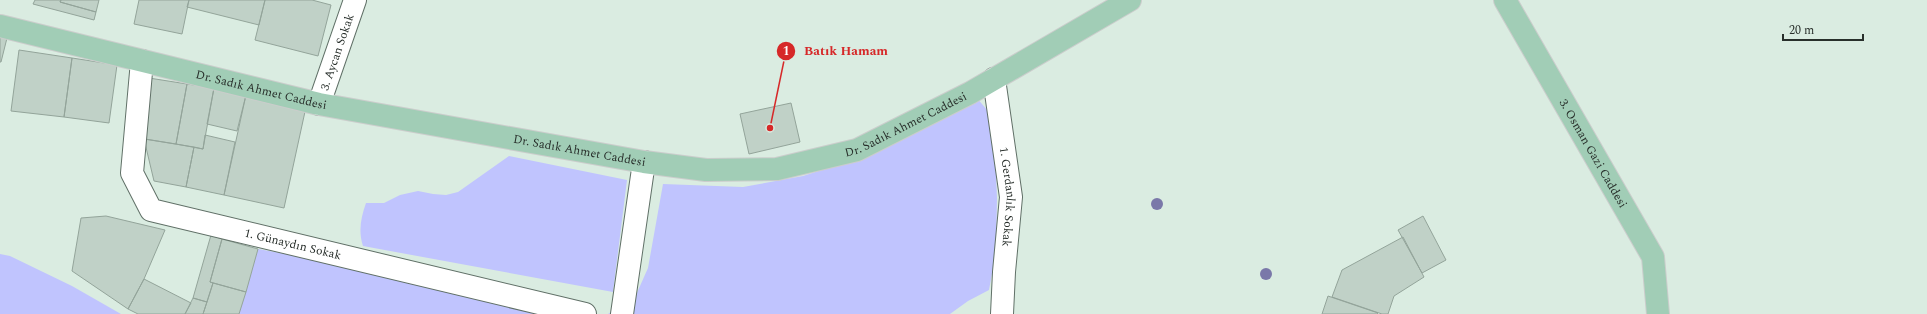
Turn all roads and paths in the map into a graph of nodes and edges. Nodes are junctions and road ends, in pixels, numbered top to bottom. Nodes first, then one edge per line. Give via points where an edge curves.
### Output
1 (355, 0) edge
2 (1130, 0) edge
3 (1506, 0) edge
4 (0, 26) edge
5 (142, 61) junction
6 (994, 79) junction
7 (320, 104) junction
8 (644, 162) junction
9 (585, 314) edge
10 (622, 314) edge
11 (1002, 314) edge
12 (1658, 314) edge

1 - 7 street, 3. Aycan Sokak
2 - 6 main road, Dr. Sadık Ahmet Caddesi
3 - 12 main road, 3. Osman Gazi Caddesi via 1653,257
4 - 5 main road, Dr. Sadık Ahmet Caddesi
5 - 7 main road, Dr. Sadık Ahmet Caddesi
5 - 9 street, 1. Günaydın Sokak via 132,173 151,210
6 - 8 main road, Dr. Sadık Ahmet Caddesi via 857,150 776,168 706,170
6 - 11 street, 1. Gerdanlık Sokak via 1012,197
7 - 8 main road, Dr. Sadık Ahmet Caddesi
8 - 10 street

